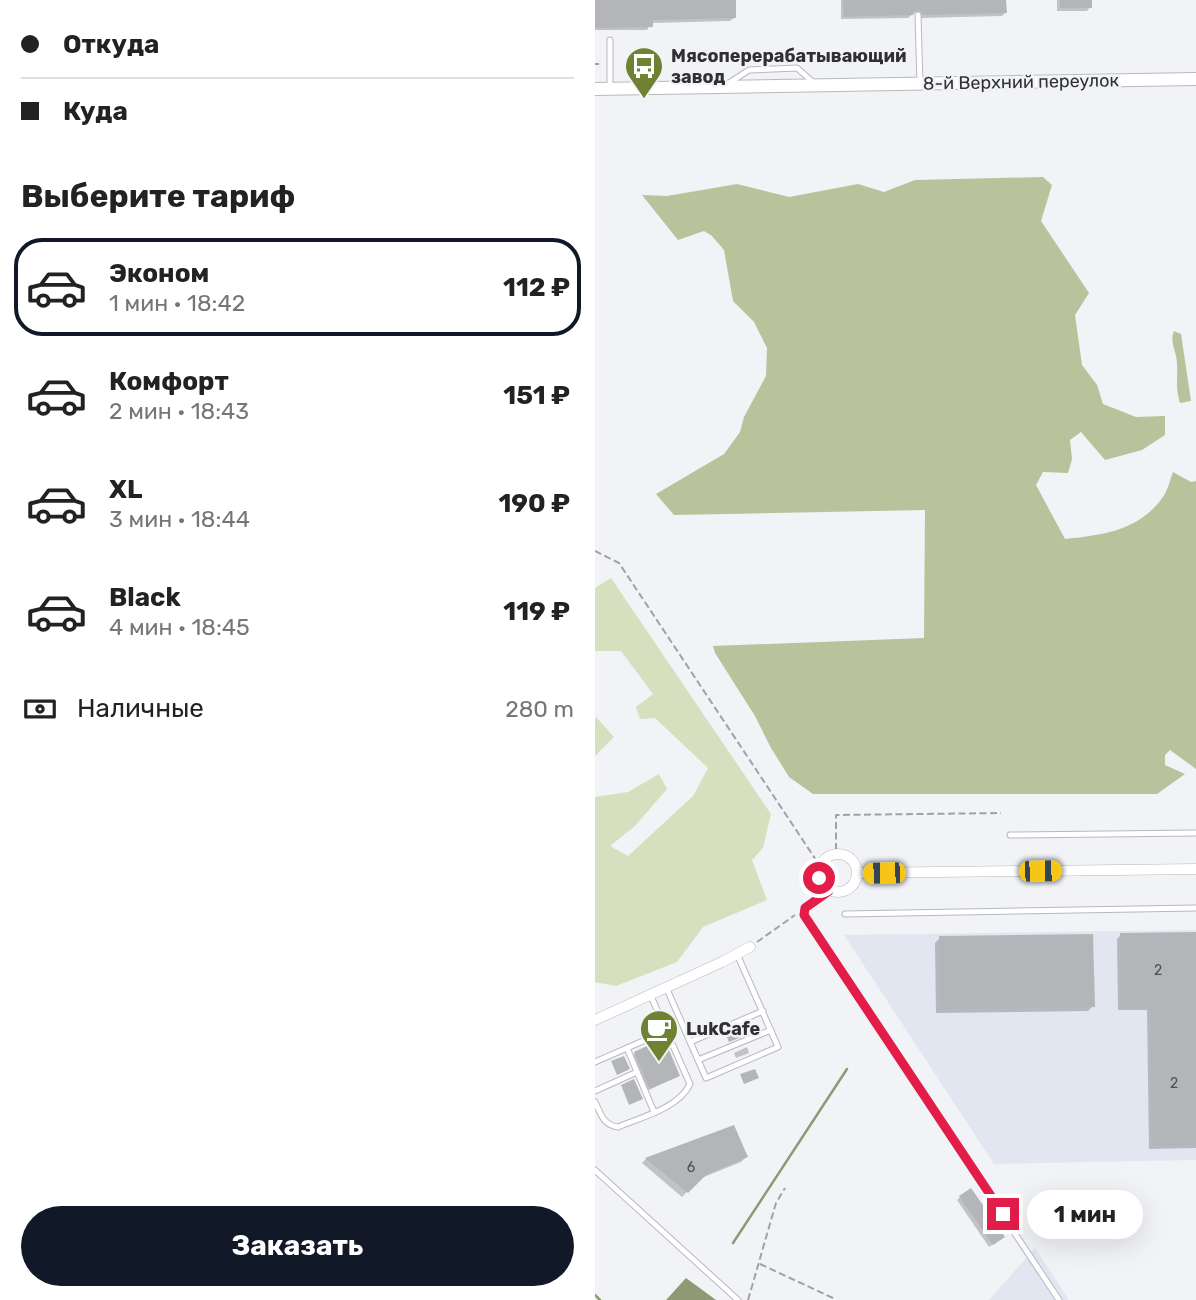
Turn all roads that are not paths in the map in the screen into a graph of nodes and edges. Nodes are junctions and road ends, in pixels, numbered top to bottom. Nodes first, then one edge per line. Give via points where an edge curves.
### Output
1 (919, 15) dead end
2 (610, 40) dead end
3 (1196, 79) edge
4 (920, 83) junction
5 (595, 89) edge
6 (610, 89) junction
7 (1196, 834) edge
8 (1010, 835) dead end
9 (1196, 869) edge
10 (858, 873) junction
11 (829, 891) junction
12 (1196, 908) edge
13 (845, 914) dead end
14 (750, 947) road end
15 (737, 954) junction
16 (666, 987) junction
17 (650, 994) junction
18 (762, 1011) junction
19 (595, 1020) edge
20 (771, 1030) junction
21 (666, 1031) junction
22 (690, 1042) junction
23 (627, 1048) junction
24 (698, 1060) junction
25 (595, 1062) edge
26 (637, 1072) junction
27 (595, 1091) edge
28 (595, 1102) edge
29 (654, 1112) junction
30 (595, 1170) edge
31 (738, 1300) edge
32 (1059, 1300) edge

1 - 4 lane
2 - 6 lane
3 - 4 street, 8-й Верхний переулок
4 - 6 street, 8-й Верхний переулок
5 - 6 street, 8-й Верхний переулок
7 - 8 lane
9 - 10 street
10 - 11 street via 852,888
10 - 11 street via 844,854 828,856 819,878
11 - 32 lane via 803,911
12 - 13 lane
14 - 15 street
15 - 16 street
15 - 18 lane
16 - 17 street
16 - 22 lane
17 - 19 street
17 - 21 lane
18 - 20 lane
18 - 22 lane
20 - 24 lane
20 - 24 lane via 778,1047 706,1079
21 - 23 lane
21 - 29 lane via 689,1084 677,1100
22 - 24 lane
23 - 25 lane
23 - 26 lane
26 - 27 lane
26 - 29 lane
28 - 29 lane via 609,1126
30 - 31 lane

